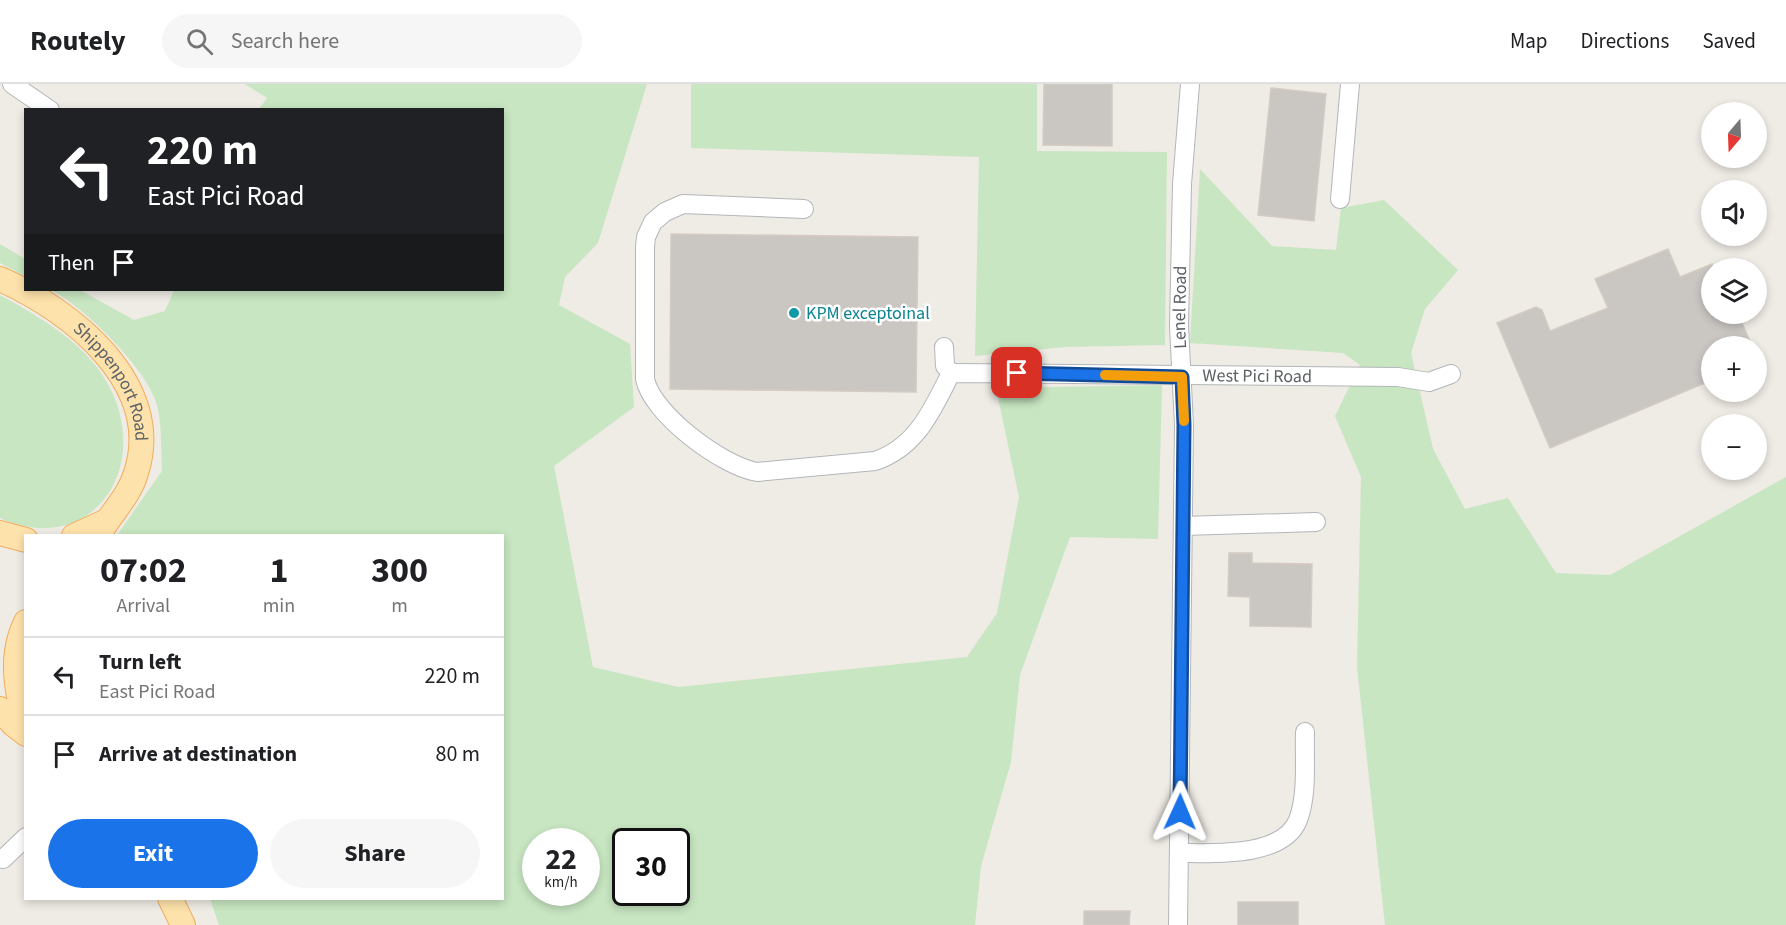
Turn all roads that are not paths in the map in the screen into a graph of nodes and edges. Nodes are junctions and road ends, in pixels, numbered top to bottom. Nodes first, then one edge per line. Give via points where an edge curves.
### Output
1 (12, 84) edge
2 (1190, 84) edge
3 (1350, 84) edge
4 (47, 108) edge
5 (1340, 199) dead end
6 (804, 209) dead end
7 (0, 279) edge
8 (944, 347) dead end
9 (951, 373) junction
10 (1451, 374) dead end
11 (1182, 377) junction
12 (1316, 522) dead end
13 (1183, 526) junction
14 (102, 528) edge
15 (0, 533) edge
16 (81, 534) edge
17 (24, 539) edge
18 (24, 627) edge
19 (0, 689) edge
20 (0, 709) edge
21 (24, 721) edge
22 (24, 725) edge
23 (24, 732) edge
24 (1305, 732) dead end
25 (24, 839) edge
26 (1179, 853) junction
27 (3, 859) dead end
28 (171, 900) edge
29 (183, 925) edge
30 (1178, 925) edge

1 - 4 street
2 - 11 street, Lenel Road via 1182,184
3 - 5 street
6 - 9 street via 683,204 653,222 645,247 645,379 659,408 722,459 743,470 875,461 902,448 916,435
7 - 14 main road, Shippenport Road via 84,330 111,362 130,395 140,430 140,457 128,491
8 - 9 street via 945,366
9 - 11 street, West Pici Road
10 - 11 street, West Pici Road via 1429,382 1398,377
11 - 13 street, Lenel Road
12 - 13 street
13 - 26 street, Lenel Road
14 - 16 main road
15 - 17 main road
18 - 21 main road via 15,667
19 - 22 main road
20 - 23 main road
24 - 26 street via 1302,808 1297,823 1284,837 1248,851
25 - 27 street
26 - 30 street, Lenel Road
28 - 29 main road

